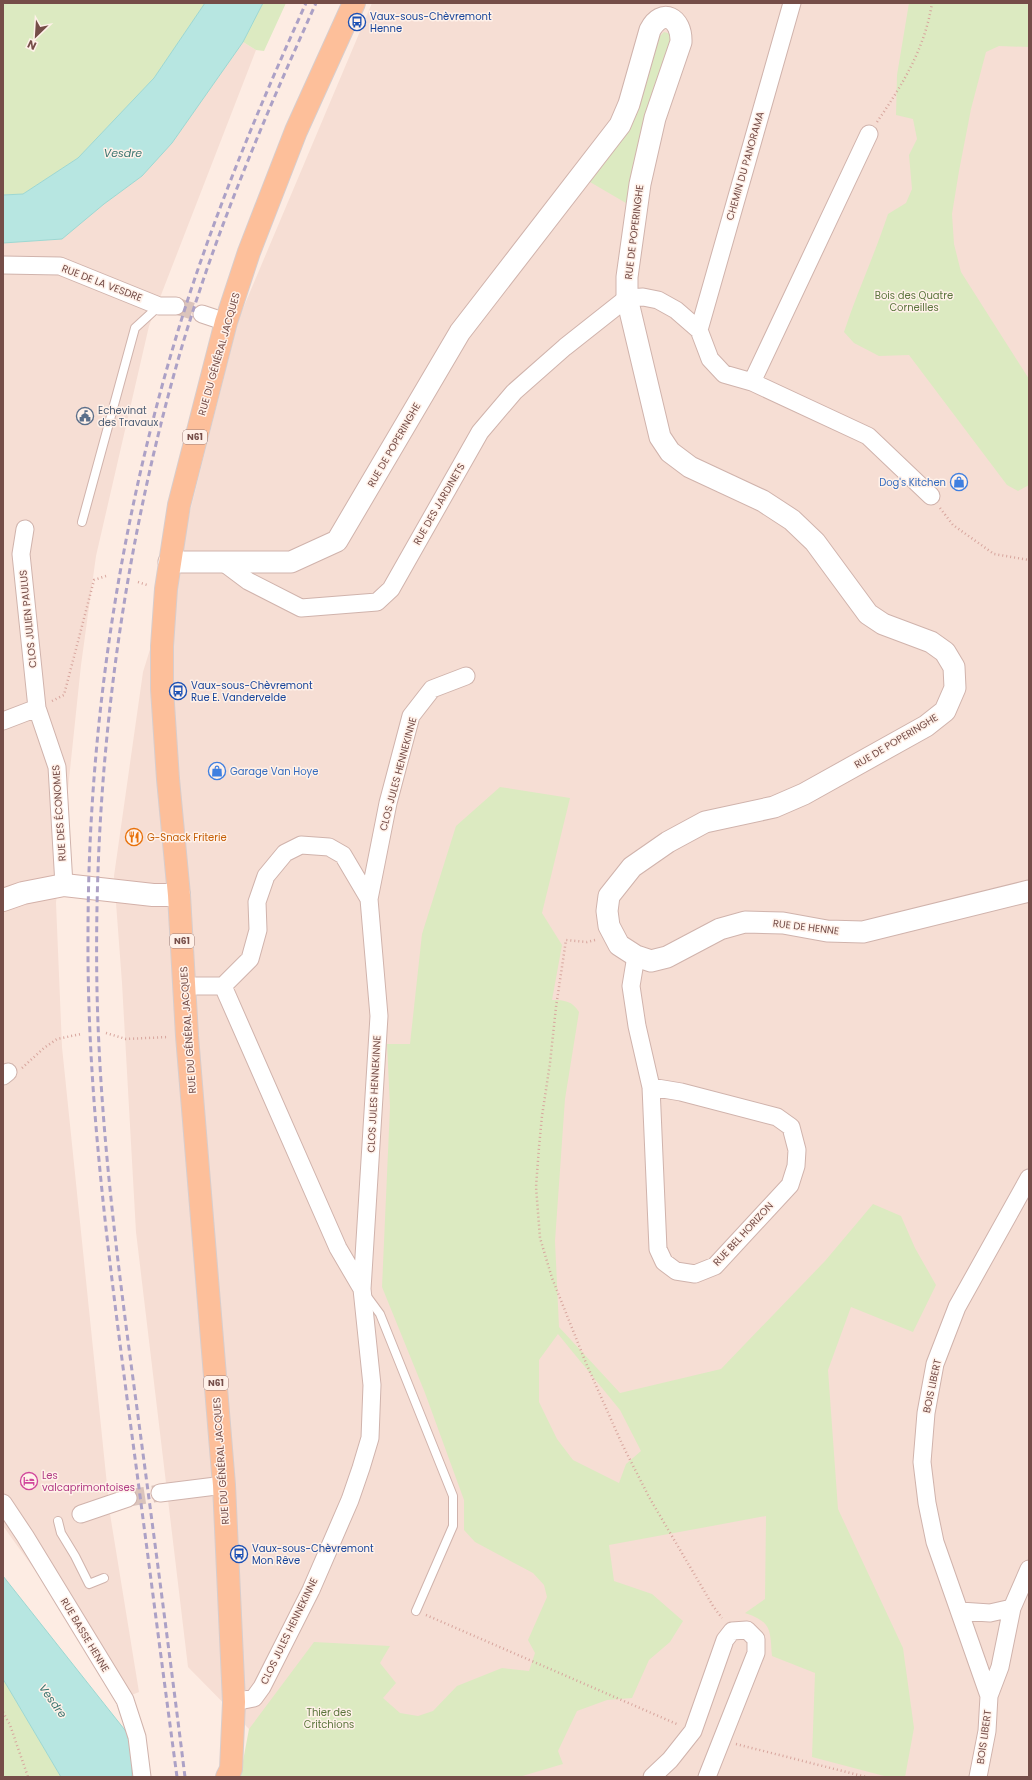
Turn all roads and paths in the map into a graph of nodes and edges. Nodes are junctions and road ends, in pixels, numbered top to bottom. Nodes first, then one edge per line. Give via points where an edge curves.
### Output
1 (354, 3) edge
2 (792, 3) edge
3 (932, 3) edge
4 (869, 134) joint
5 (3, 265) edge
6 (628, 298) junction
7 (168, 306) joint
8 (202, 314) tunnel mouth
9 (226, 322) junction
10 (699, 330) junction
11 (752, 382) junction
12 (931, 496) joint
13 (82, 522) dead end
14 (25, 529) dead end
15 (1029, 560) edge
16 (169, 562) junction
17 (224, 563) junction
18 (106, 576) dead end
19 (466, 676) dead end
20 (37, 708) junction
21 (3, 721) edge
22 (64, 885) junction
23 (1029, 891) edge
24 (179, 895) junction
25 (369, 899) junction
26 (3, 900) edge
27 (613, 934) junction
28 (636, 956) junction
29 (185, 986) junction
30 (223, 986) junction
31 (106, 1033) dead end
32 (81, 1034) dead end
33 (187, 1036) junction
34 (5, 1074) edge
35 (651, 1087) junction
36 (1029, 1178) edge
37 (362, 1289) junction
38 (224, 1485) junction
39 (160, 1493) tunnel mouth
40 (128, 1498) tunnel mouth
41 (3, 1503) edge
42 (81, 1514) dead end
43 (58, 1521) dead end
44 (1029, 1569) edge
45 (104, 1578) dead end
46 (1012, 1608) junction
47 (416, 1611) joint
48 (960, 1611) junction
49 (732, 1631) junction
50 (989, 1696) junction
51 (234, 1702) junction
52 (3, 1712) edge
53 (234, 1730) junction
54 (693, 1731) junction
55 (721, 1740) junction
56 (28, 1777) edge
57 (142, 1777) edge
58 (217, 1777) edge
59 (227, 1777) edge
60 (652, 1777) edge
61 (707, 1777) edge
62 (866, 1777) edge
63 (978, 1777) edge

1 - 9 main road, RUE DU GÉNÉRAL JACQUES / N61 via 296,132 249,252
2 - 10 street, CHEMIN DU PANORAMA
3 - 4 path via 914,64
4 - 11 street
5 - 7 street, RUE DE LA VESDRE via 60,266
6 - 10 street via 643,297 667,304
6 - 17 street, RUE DES JARDINETS via 565,347 514,392 480,432 391,589 378,602 301,608 248,581
6 - 17 street, RUE DE POPERINGHE via 627,277 640,184 655,118 681,42 682,32 678,24 668,17 662,17 650,30 629,104 620,125 460,332 337,541 291,562
6 - 27 street, RUE DE POPERINGHE via 660,437 670,452 690,468 763,501 792,520 815,542 868,614 883,624 931,642 945,652 954,667 955,688 945,711 926,726 804,794 774,807 705,822 668,842 632,867 609,896 607,911
7 - 13 lane via 134,328
8 - 9 street
9 - 16 main road, RUE DU GÉNÉRAL JACQUES / N61 via 179,505
10 - 11 street via 710,359 724,374
11 - 12 street via 868,436
12 - 15 path via 953,525 994,554
14 - 20 street, CLOS JULIEN PAULUS via 21,554
16 - 17 street, RUE DE POPERINGHE
16 - 24 main road, RUE DU GÉNÉRAL JACQUES / N61 via 162,646 162,689
18 - 20 path via 94,580 64,695
19 - 25 street, CLOS JULES HENNEKINNE via 432,689 411,716 388,803
20 - 21 street
20 - 22 street, RUE DES ÉCONOMES via 57,767
22 - 24 main road via 153,895
22 - 26 main road via 23,893
23 - 28 street, RUE DE HENNE via 863,932 827,931 783,923 745,922 720,929 667,957 651,961
24 - 29 main road, RUE DU GÉNÉRAL JACQUES / N61
25 - 30 street, CLOS JULES HENNEKINNE via 343,855 329,847 301,846 285,853 266,876 257,902 258,930 250,959
25 - 37 street, CLOS JULES HENNEKINNE via 378,1016
27 - 28 street, RUE DE POPERINGHE via 619,945
27 - 49 path via 587,942 566,940 542,1116 536,1187 540,1238 552,1278 622,1444 713,1606
28 - 35 street, RUE BEL HORIZON via 632,986 637,1026
29 - 30 street
29 - 33 main road, RUE DU GÉNÉRAL JACQUES / N61
30 - 37 street, CLOS JULES HENNEKINNE via 338,1248
31 - 33 path via 126,1039
32 - 34 path via 57,1039 14,1075
33 - 38 main road, RUE DU GÉNÉRAL JACQUES / N61
35 - 35 street, RUE BEL HORIZON via 658,1249 664,1262 676,1271 695,1274 715,1266 790,1185 796,1166 797,1150 792,1127 777,1117 681,1092
36 - 48 street, BOIS LIBERT via 957,1307 935,1364 926,1413 922,1462 927,1503 935,1542
37 - 47 lane via 380,1314 453,1496 453,1526
37 - 51 street, CLOS JULES HENNEKINNE via 372,1385 370,1438 361,1468 311,1590 262,1687 254,1698
38 - 39 street
38 - 51 main road, RUE DU GÉNÉRAL JACQUES / N61
40 - 42 street
41 - 57 street, RUE BASSE HENNE via 26,1536 125,1700 137,1737
43 - 45 lane via 61,1533 90,1584
44 - 46 street, BOIS LIBERT
46 - 48 street via 990,1613
46 - 50 street, BOIS LIBERT via 1000,1667
47 - 54 path
48 - 50 street, BOIS LIBERT
49 - 54 street via 725,1640
49 - 55 street via 747,1630 756,1639 756,1653
50 - 63 street, BOIS LIBERT via 987,1731
51 - 53 main road, RUE DU GÉNÉRAL JACQUES / N61
52 - 56 path
53 - 58 main road, RUE DU GÉNÉRAL JACQUES / N61
53 - 59 main road, RUE DU GÉNÉRAL JACQUES / N61 via 231,1769
54 - 60 street via 670,1760
55 - 61 street
55 - 62 path

